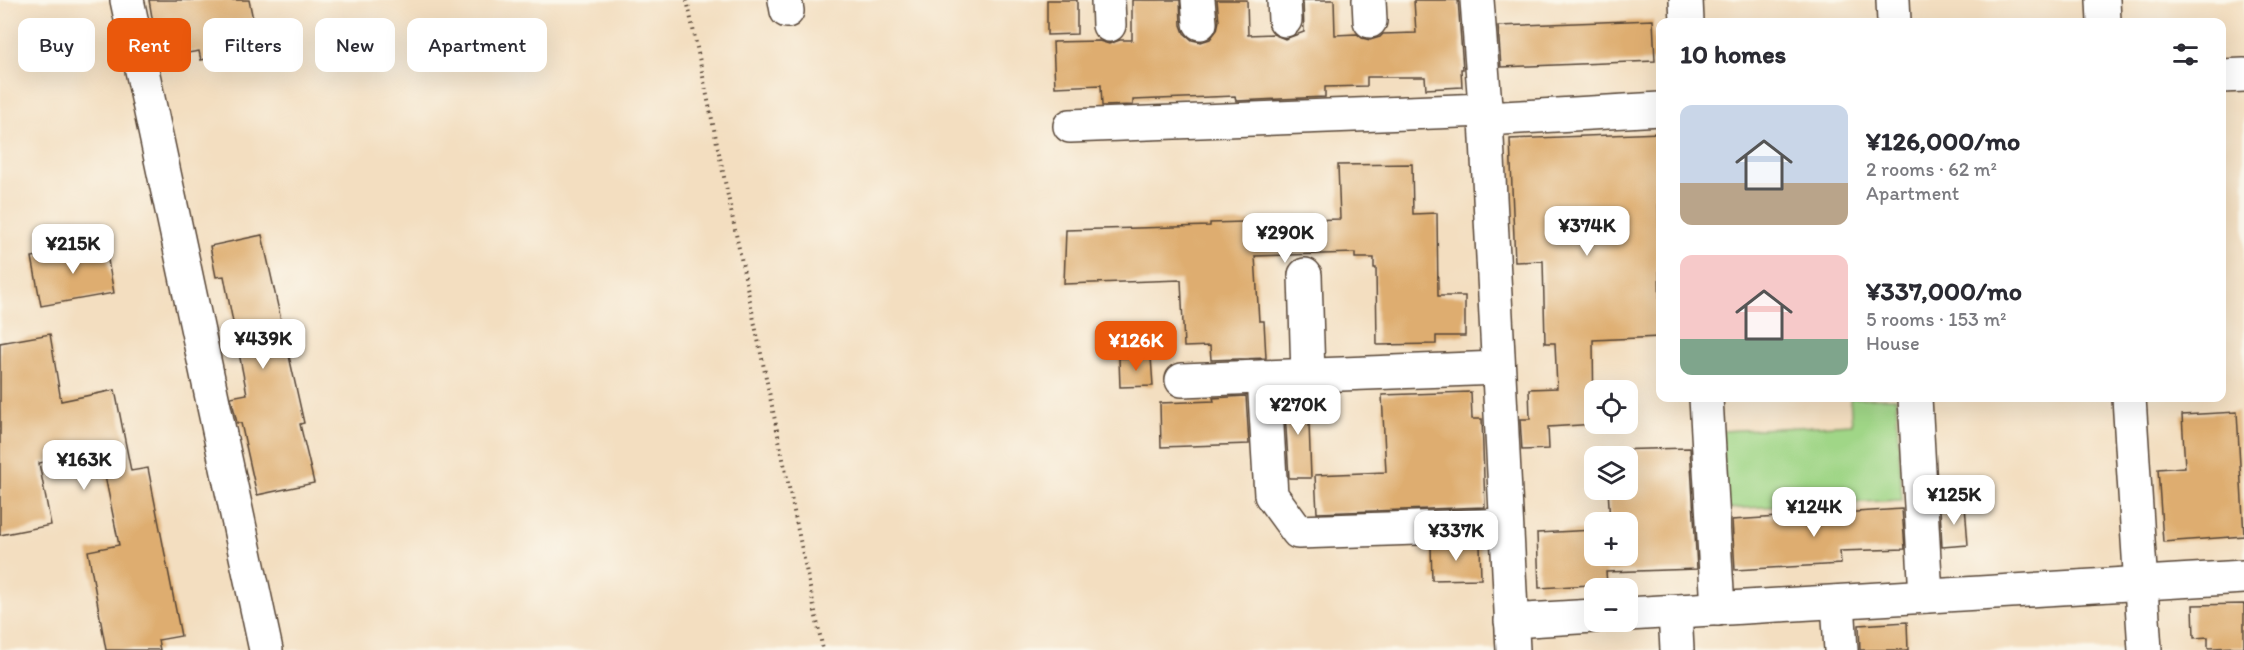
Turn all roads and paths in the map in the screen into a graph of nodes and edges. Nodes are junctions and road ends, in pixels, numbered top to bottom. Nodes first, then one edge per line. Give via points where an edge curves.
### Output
1 (128, 0) edge
2 (687, 0) edge
3 (1478, 0) edge
4 (1686, 0) edge
5 (1893, 0) edge
6 (2103, 0) edge
7 (1687, 18) edge
8 (1894, 18) edge
9 (2104, 18) edge
10 (2244, 75) edge
11 (2226, 76) edge
12 (1656, 109) edge
13 (1486, 115) junction
14 (1070, 126) dead end
15 (1305, 275) dead end
16 (1498, 368) junction
17 (1308, 376) junction
18 (1264, 377) junction
19 (1182, 381) dead end
20 (1707, 402) edge
21 (1915, 402) edge
22 (2129, 402) edge
23 (1506, 525) junction
24 (2244, 577) edge
25 (2140, 584) junction
26 (1926, 596) junction
27 (1838, 602) junction
28 (1718, 609) junction
29 (1675, 612) junction
30 (1638, 614) edge
31 (1584, 618) edge
32 (1512, 635) edge
33 (266, 650) edge
34 (823, 650) edge
35 (1677, 650) edge
36 (1841, 650) edge
37 (2145, 650) edge

1 - 33 street
2 - 34 path
3 - 13 street
4 - 7 street
5 - 8 street
6 - 9 street
10 - 11 street
12 - 13 street
13 - 14 street
13 - 16 street
15 - 17 street
16 - 17 street
16 - 23 street
17 - 18 street
18 - 19 street
18 - 23 street via 1271,495 1298,532
20 - 28 street
21 - 26 street
22 - 25 street
23 - 32 street
24 - 25 street
25 - 26 street
25 - 37 street
26 - 27 street
27 - 28 street
27 - 36 street
28 - 29 street
29 - 30 street
29 - 35 street
31 - 32 street

